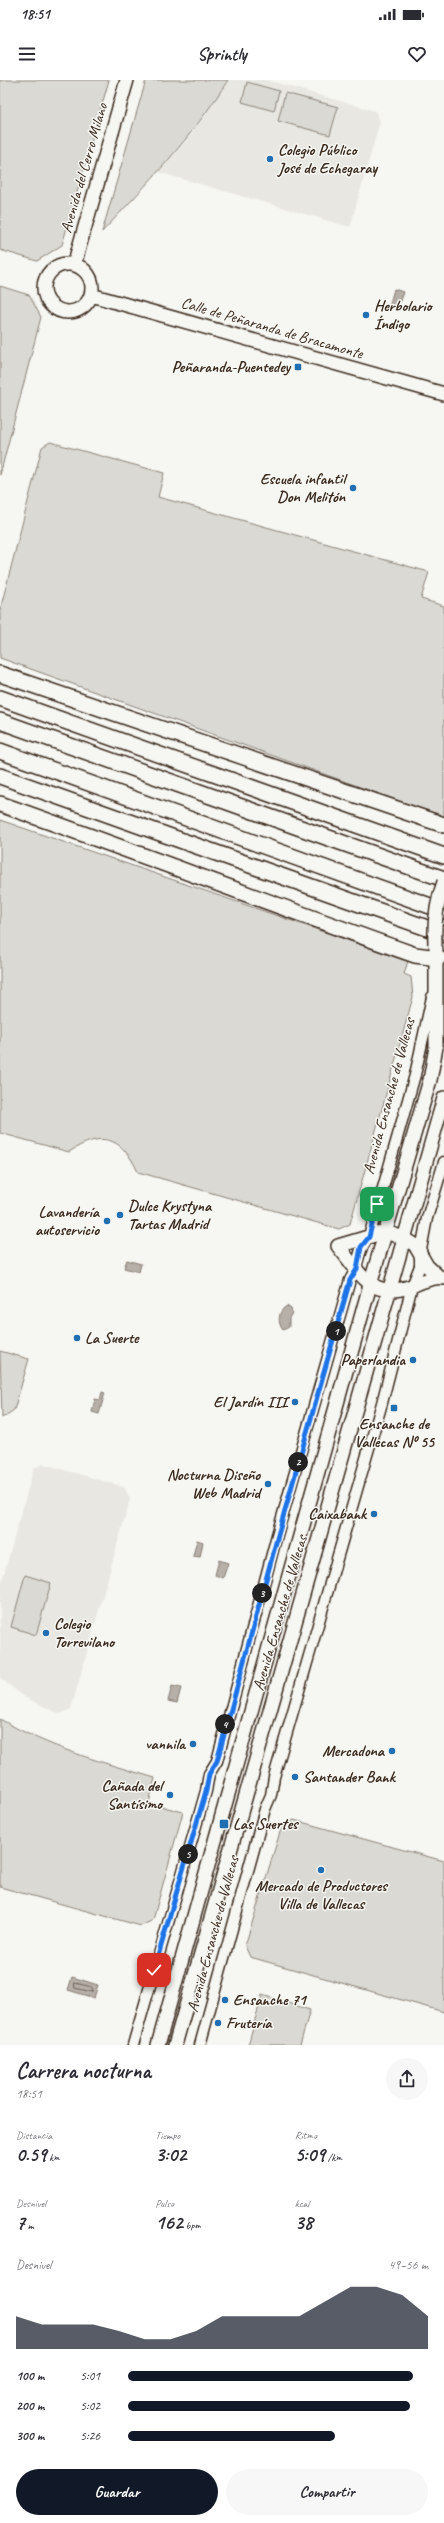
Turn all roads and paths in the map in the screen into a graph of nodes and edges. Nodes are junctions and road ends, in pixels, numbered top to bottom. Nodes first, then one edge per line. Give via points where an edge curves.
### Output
1 (127, 80) edge
2 (74, 265) junction
3 (91, 295) junction
4 (444, 394) edge
5 (0, 674) edge
6 (0, 698) edge
7 (0, 721) edge
8 (0, 752) edge
9 (0, 776) edge
10 (0, 804) edge
11 (444, 825) edge
12 (444, 856) edge
13 (444, 879) edge
14 (444, 882) edge
15 (444, 911) edge
16 (440, 949) edge
17 (435, 983) junction
18 (444, 1098) edge
19 (444, 1162) edge
20 (385, 1232) junction
21 (369, 1237) junction
22 (404, 1238) junction
23 (420, 1255) junction
24 (357, 1269) junction
25 (442, 1277) edge
26 (370, 1285) junction
27 (412, 1286) junction
28 (390, 1290) junction
29 (133, 2045) edge
30 (158, 2045) edge
31 (175, 2045) edge
32 (200, 2045) edge

1 - 2 main road, Avenida del Cerro Milano
2 - 3 main road via 87,273 92,288
2 - 3 main road via 60,266 48,275 44,288 49,302 61,310 73,311 84,305
3 - 4 main road, Calle de Peñaranda de Bracamonte
5 - 11 highway
6 - 12 highway
7 - 13 highway
8 - 15 highway
9 - 16 highway
10 - 16 highway via 149,856 252,898 415,955
14 - 16 main road, Avenida Ensanche de Vallecas, bridge via 434,922
16 - 17 main road, Avenida Ensanche de Vallecas
17 - 20 main road, Avenida Ensanche de Vallecas via 436,1039 430,1080
17 - 21 street, Avenida Ensanche de Vallecas via 415,1075
18 - 22 main road, Avenida Ensanche de Vallecas
19 - 23 street, Avenida Ensanche de Vallecas via 427,1218
20 - 21 main road
20 - 22 main road
20 - 26 main road, Avenida Ensanche de Vallecas
21 - 24 street, Avenida Ensanche de Vallecas via 361,1247
21 - 24 main road via 338,1246
22 - 23 main road via 415,1245
22 - 28 main road, Avenida Ensanche de Vallecas
23 - 25 main road via 427,1266
23 - 27 street, Avenida Ensanche de Vallecas via 420,1266
24 - 26 main road
24 - 29 street, Avenida Ensanche de Vallecas via 350,1280 217,1761 209,1774
25 - 27 main road
26 - 28 main road
26 - 30 main road, Avenida Ensanche de Vallecas
27 - 28 main road via 402,1290
27 - 32 street, Avenida Ensanche de Vallecas via 382,1403
28 - 31 main road, Avenida Ensanche de Vallecas

